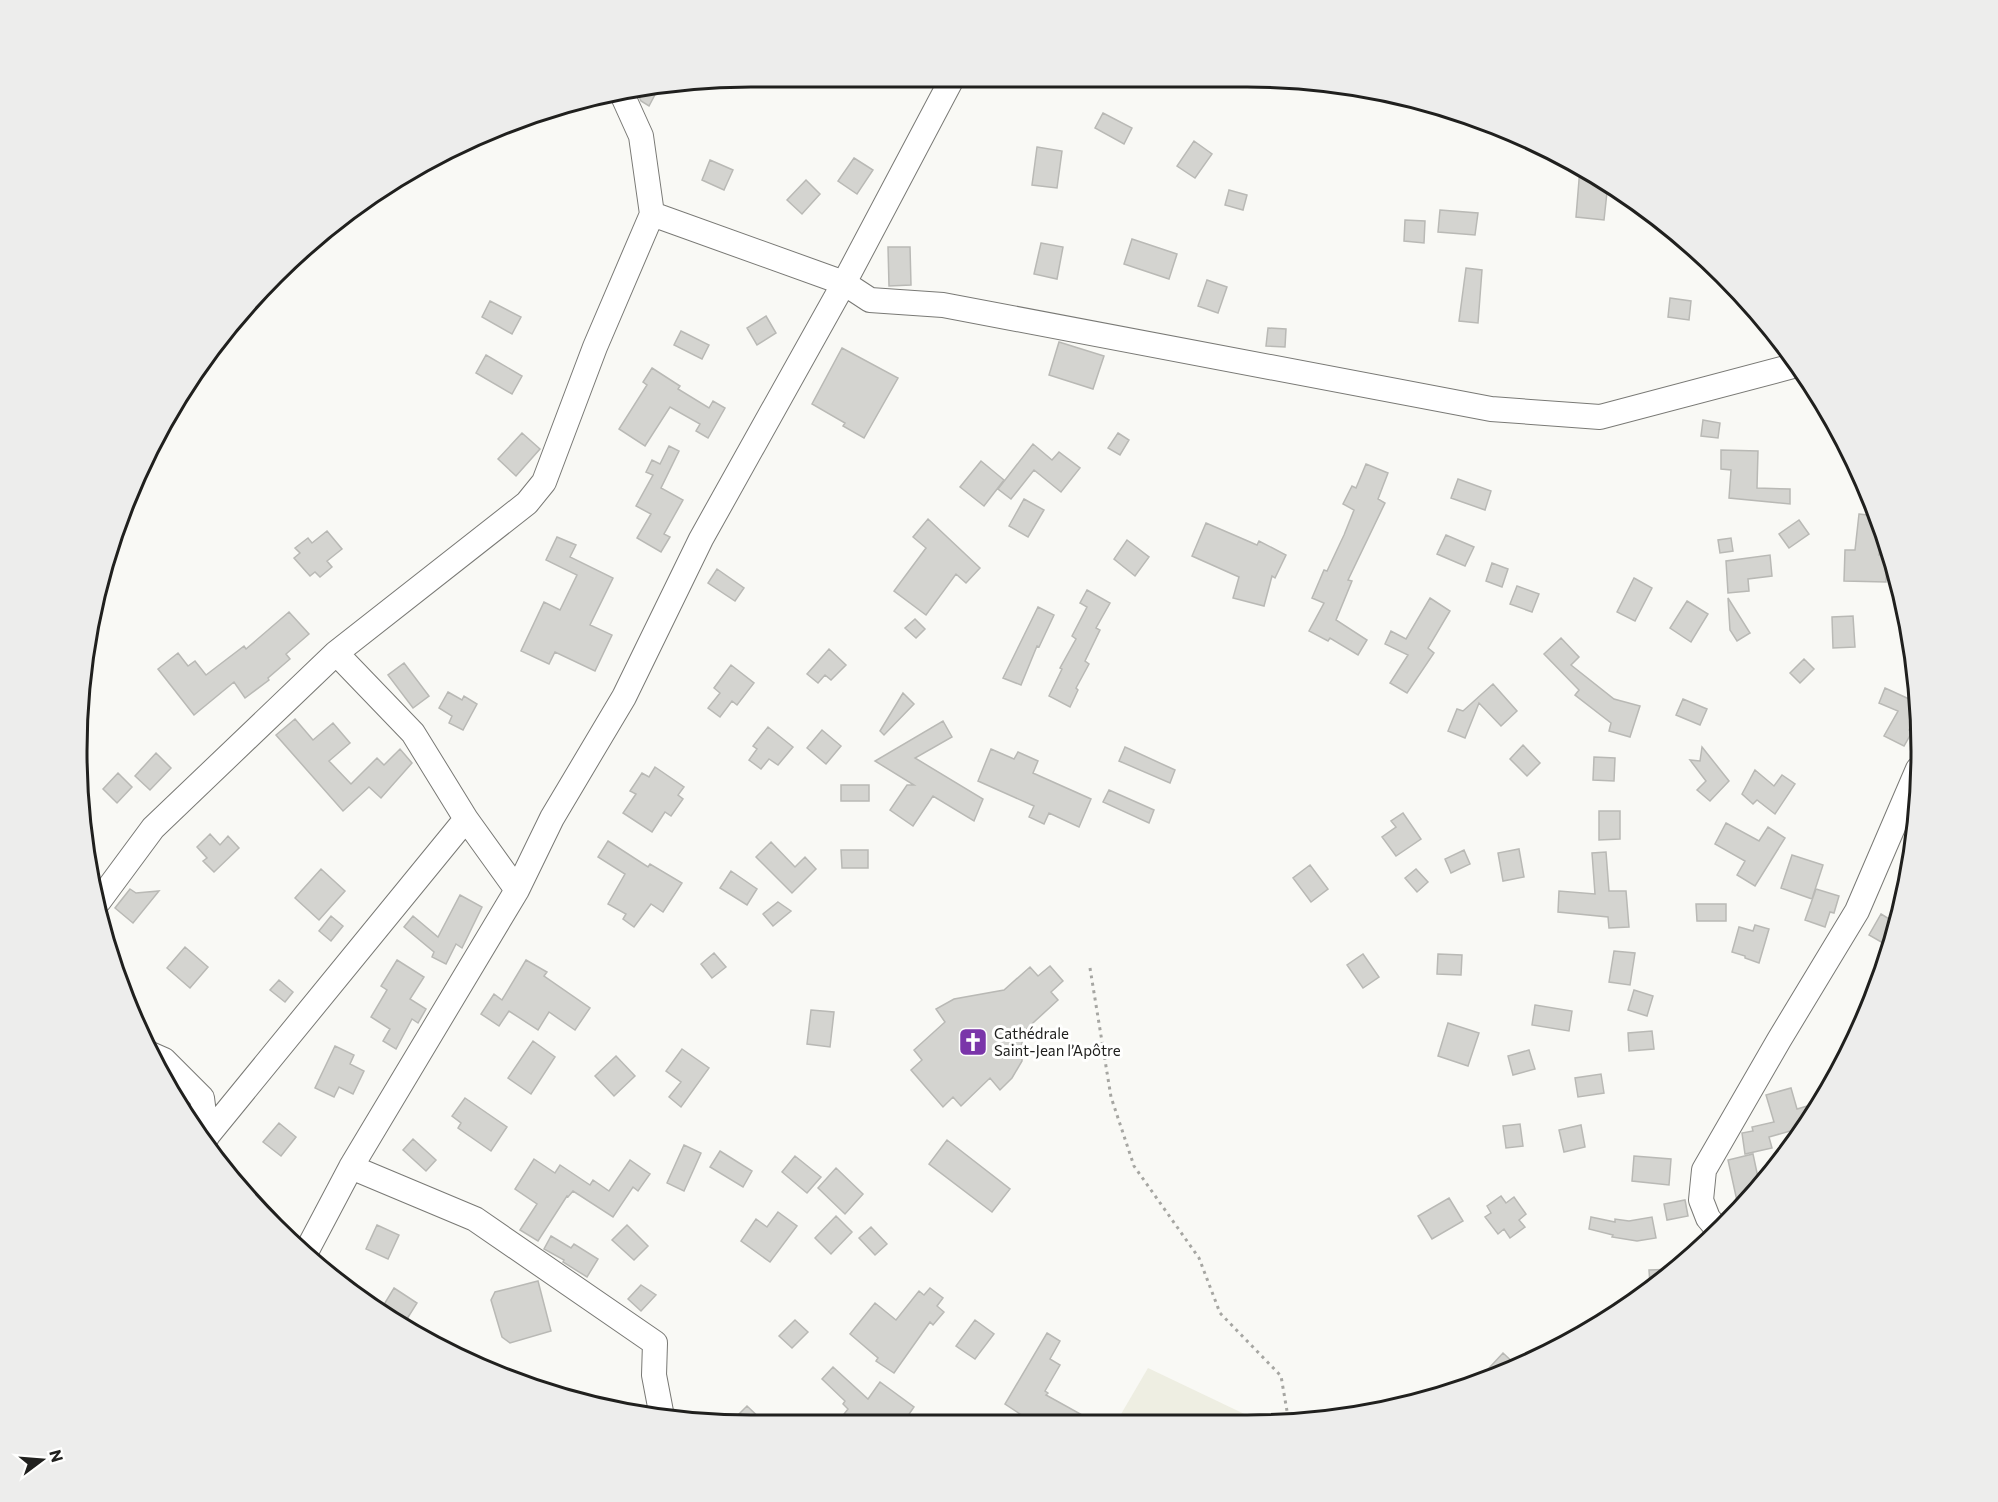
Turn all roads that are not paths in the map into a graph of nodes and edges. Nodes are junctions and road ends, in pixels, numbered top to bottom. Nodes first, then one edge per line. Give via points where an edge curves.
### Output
1 (948, 87) edge
2 (624, 99) edge
3 (652, 214) junction
4 (844, 283) junction
5 (1788, 367) edge
6 (336, 653) junction
7 (1910, 787) edge
8 (466, 819) junction
9 (517, 890) junction
10 (103, 895) edge
11 (163, 1060) edge
12 (204, 1127) edge
13 (209, 1134) edge
14 (351, 1167) junction
15 (1713, 1224) edge
16 (309, 1246) edge
17 (660, 1408) edge

1 - 4 street
2 - 3 street via 641,136
3 - 4 street
3 - 6 street via 595,347 544,482 527,503
4 - 5 street via 870,300 943,306 1491,409 1600,417
4 - 9 street via 701,539 624,697 552,818
6 - 8 street via 413,733
6 - 10 street via 153,828
7 - 15 street via 1857,911 1704,1170 1701,1200
8 - 9 street
8 - 13 street
9 - 14 street
11 - 12 street via 202,1098
14 - 16 street
14 - 17 street via 475,1219 655,1343 654,1375

